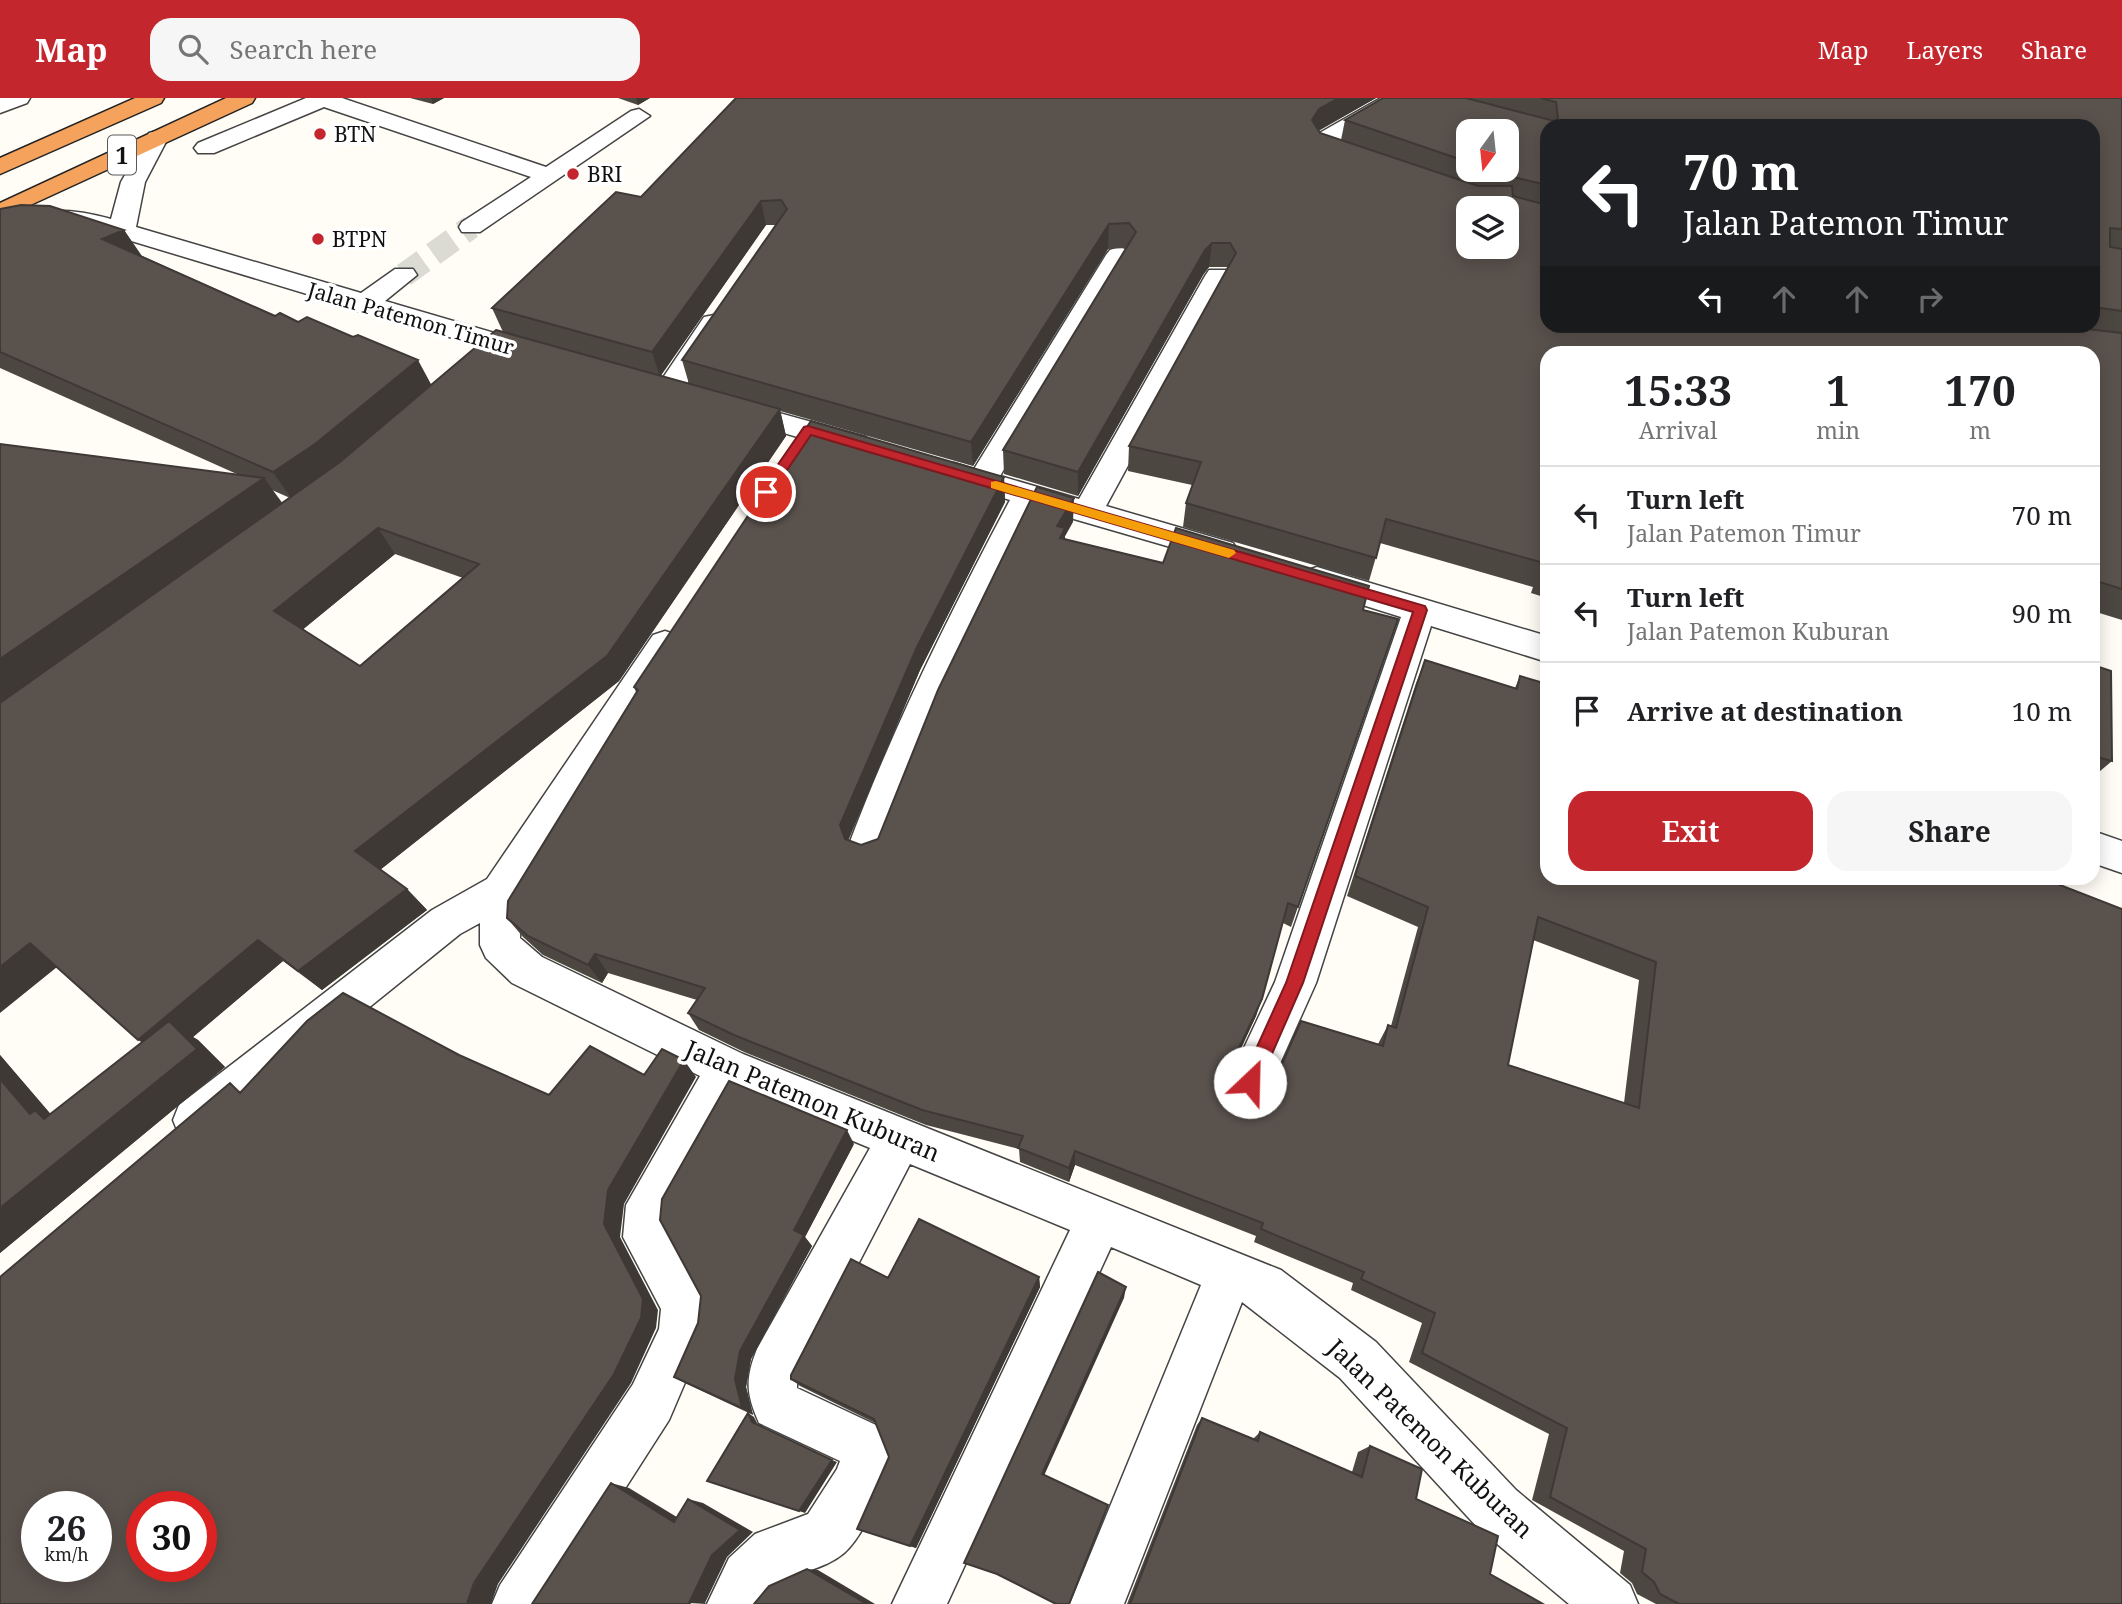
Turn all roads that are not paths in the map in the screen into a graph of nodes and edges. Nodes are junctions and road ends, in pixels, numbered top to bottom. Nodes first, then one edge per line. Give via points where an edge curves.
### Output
1 (19, 98) edge
2 (153, 98) edge
3 (244, 98) edge
4 (322, 99) edge
5 (1407, 99) edge
6 (0, 106) edge
7 (639, 116) dead end
8 (157, 138) junction
9 (206, 148) dead end
10 (0, 167) edge
11 (1385, 167) edge
12 (548, 175) junction
13 (0, 212) edge
14 (471, 227) tunnel mouth
15 (0, 229) edge
16 (123, 231) junction
17 (1119, 255) edge
18 (404, 275) tunnel mouth
19 (1218, 276) dead end
20 (730, 300) edge
21 (362, 305) junction
22 (502, 345) junction
23 (566, 363) edge
24 (474, 369) edge
25 (808, 430) junction
26 (888, 453) edge
27 (788, 459) edge
28 (928, 465) edge
29 (982, 481) junction
30 (1028, 494) junction
31 (1087, 512) junction
32 (1247, 559) edge
33 (1287, 570) edge
34 (1420, 610) junction
35 (680, 621) edge
36 (1540, 647) edge
37 (867, 847) edge
38 (2100, 849) edge
39 (2122, 857) edge
40 (501, 891) junction
41 (728, 1068) junction
42 (1250, 1082) dead end
43 (900, 1137) junction
44 (164, 1145) edge
45 (1100, 1218) junction
46 (1230, 1271) junction
47 (519, 1604) edge
48 (734, 1604) edge
49 (919, 1604) edge
50 (1097, 1604) edge
51 (1611, 1604) edge

1 - 6 street
2 - 10 highway, 1
3 - 8 highway, 1
4 - 9 street
4 - 12 street
5 - 11 street via 1322,145
7 - 12 street
8 - 13 highway, 1
8 - 16 street via 129,192
12 - 14 street
15 - 16 street, Jalan Patemon Timur via 59,216
16 - 21 street, Jalan Patemon Timur
17 - 29 street
18 - 21 street
19 - 31 street
20 - 25 street via 677,393
21 - 22 street, Jalan Patemon Timur
22 - 23 street, Jalan Patemon Timur
22 - 24 street
25 - 26 street
25 - 27 street
28 - 29 street
29 - 30 street
30 - 31 street
30 - 37 street via 946,653
31 - 32 street
33 - 34 street
34 - 36 street
34 - 42 street via 1295,983
35 - 40 street
38 - 39 street
40 - 41 street, Jalan Patemon Kuburan via 500,945 527,970
40 - 44 street via 446,922
41 - 43 street, Jalan Patemon Kuburan
41 - 47 street via 647,1215 646,1237 686,1305 683,1331 651,1402
43 - 45 street, Jalan Patemon Kuburan
43 - 48 street via 771,1379 770,1392 778,1405 860,1444 866,1461 859,1483 827,1533 811,1543 774,1553 748,1577
45 - 46 street, Jalan Patemon Kuburan
45 - 49 street
46 - 50 street
46 - 51 street, Jalan Patemon Kuburan via 1264,1287 1358,1360 1497,1509

